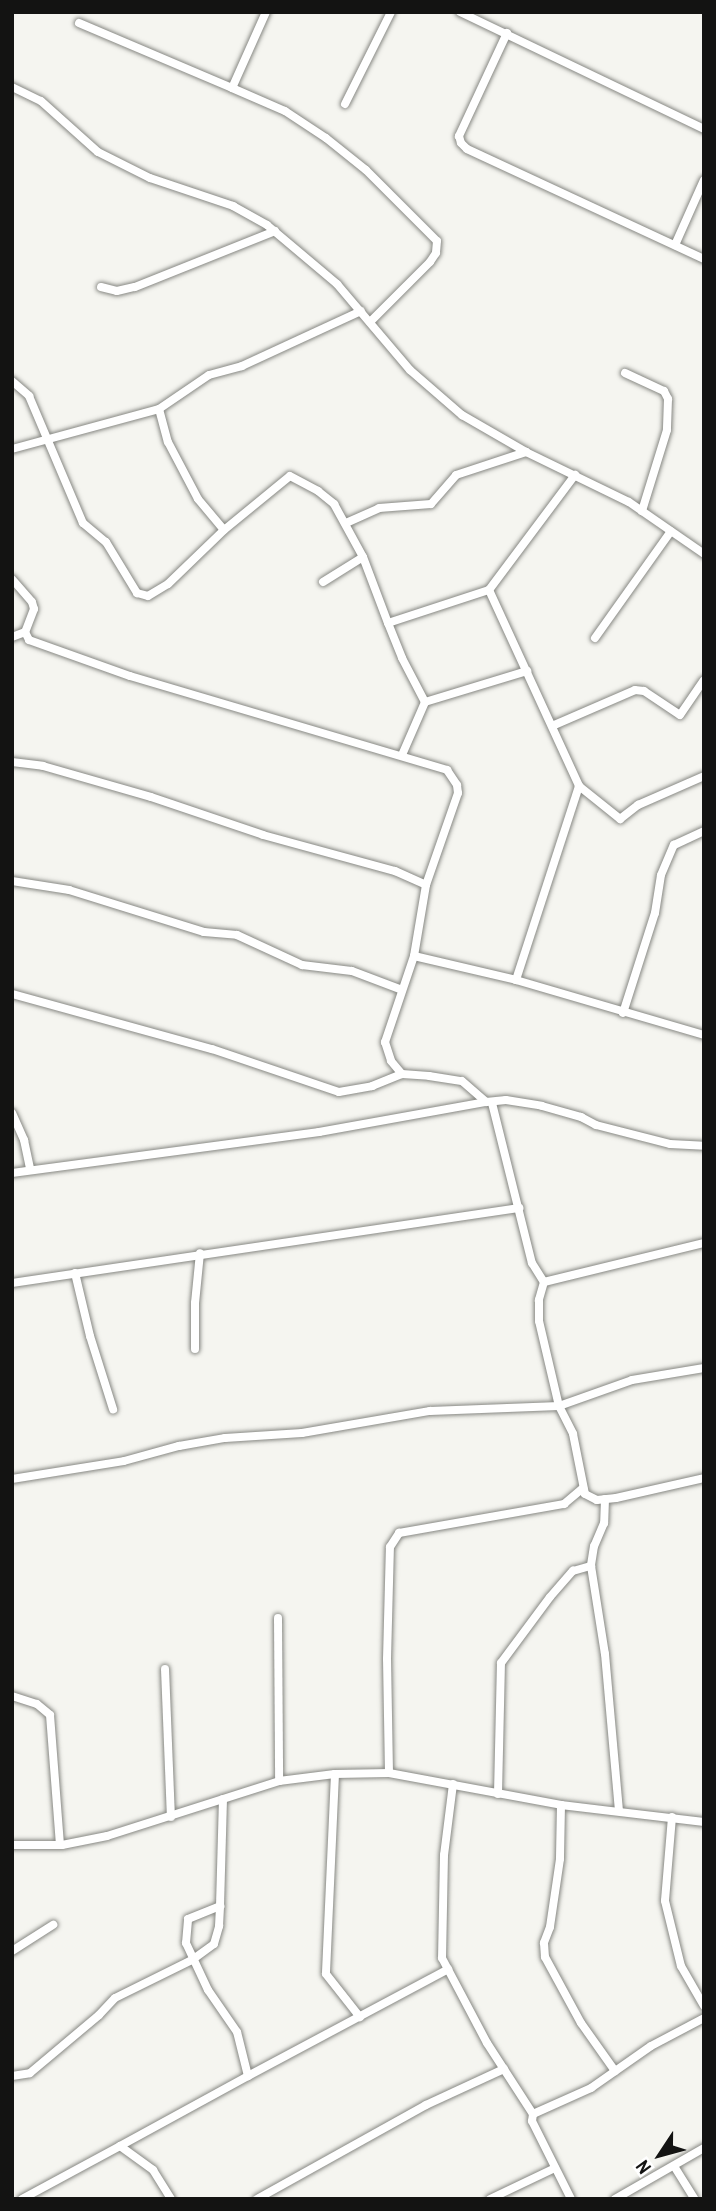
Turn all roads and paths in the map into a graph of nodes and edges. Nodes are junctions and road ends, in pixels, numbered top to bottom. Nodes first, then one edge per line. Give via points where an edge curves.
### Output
1 (266, 12) edge
2 (391, 12) edge
3 (460, 12) edge
4 (79, 23) dead end
5 (508, 33) junction
6 (12, 86) edge
7 (232, 88) junction
8 (345, 104) dead end
9 (704, 129) edge
10 (704, 180) edge
11 (275, 231) junction
12 (675, 245) junction
13 (704, 260) edge
14 (101, 287) dead end
15 (360, 311) junction
16 (370, 322) junction
17 (625, 373) dead end
18 (12, 381) edge
19 (159, 409) junction
20 (49, 440) junction
21 (12, 449) edge
22 (526, 452) junction
23 (575, 475) junction
24 (642, 511) junction
25 (346, 523) junction
26 (225, 530) junction
27 (671, 531) junction
28 (704, 554) edge
29 (363, 557) junction
30 (12, 579) edge
31 (323, 582) dead end
32 (489, 590) junction
33 (388, 624) junction
34 (25, 632) junction
35 (12, 637) edge
36 (595, 638) dead end
37 (527, 671) junction
38 (704, 680) edge
39 (425, 702) junction
40 (552, 726) junction
41 (402, 755) junction
42 (12, 762) edge
43 (704, 776) edge
44 (579, 786) junction
45 (704, 831) edge
46 (12, 881) edge
47 (426, 885) junction
48 (414, 956) junction
49 (516, 980) junction
50 (402, 990) junction
51 (12, 994) edge
52 (623, 1013) junction
53 (704, 1035) edge
54 (402, 1074) junction
55 (489, 1102) junction
56 (12, 1113) edge
57 (704, 1146) edge
58 (30, 1169) junction
59 (12, 1173) edge
60 (519, 1208) junction
61 (704, 1243) edge
62 (200, 1254) junction
63 (75, 1273) junction
64 (544, 1282) junction
65 (12, 1283) edge
66 (195, 1349) dead end
67 (704, 1367) edge
68 (559, 1406) junction
69 (113, 1409) dead end
70 (704, 1478) edge
71 (12, 1479) edge
72 (583, 1488) junction
73 (606, 1499) junction
74 (591, 1566) junction
75 (278, 1618) dead end
76 (165, 1669) dead end
77 (12, 1696) edge
78 (389, 1773) junction
79 (334, 1774) junction
80 (279, 1782) junction
81 (453, 1784) junction
82 (498, 1794) junction
83 (223, 1800) junction
84 (561, 1805) junction
85 (619, 1810) junction
86 (171, 1817) junction
87 (672, 1818) junction
88 (704, 1822) edge
89 (12, 1844) edge
90 (60, 1845) junction
91 (220, 1906) junction
92 (53, 1925) dead end
93 (12, 1951) edge
94 (192, 1960) junction
95 (448, 1969) junction
96 (704, 2006) edge
97 (360, 2017) junction
98 (704, 2018) edge
99 (504, 2069) junction
100 (615, 2071) junction
101 (12, 2076) edge
102 (248, 2076) junction
103 (533, 2114) junction
104 (120, 2146) junction
105 (704, 2148) edge
106 (674, 2166) junction
107 (555, 2168) junction
108 (22, 2199) edge
109 (171, 2199) edge
110 (257, 2199) edge
111 (490, 2199) edge
112 (571, 2199) edge
113 (615, 2199) edge
114 (695, 2199) edge

1 - 7 street
2 - 8 street
3 - 5 street
4 - 7 street
5 - 9 street
5 - 12 street via 459,136 461,143
6 - 11 street via 41,102 97,152 150,178 233,206
7 - 16 street via 285,111 326,138 366,170 437,241 430,261
10 - 12 street
11 - 14 street via 135,287 117,291
11 - 15 street via 307,256
12 - 13 street
15 - 16 street
15 - 19 street via 242,366 209,375
16 - 22 street via 410,370 462,415
17 - 24 street via 664,391 668,399 667,430
18 - 20 street via 29,396
19 - 20 street
19 - 26 street via 168,442 198,499
20 - 21 street
20 - 26 street via 83,523 106,542 137,593 148,596 168,584
22 - 23 street
22 - 25 street via 456,475 431,504 379,508
23 - 24 street
23 - 32 street
24 - 27 street
25 - 26 street via 334,504 290,476
25 - 29 street
27 - 28 street
27 - 36 street
29 - 31 street
29 - 33 street
30 - 34 street via 34,609
32 - 33 street
32 - 37 street
33 - 39 street
34 - 35 street
34 - 41 street via 29,640 80,660
37 - 39 street
37 - 40 street
38 - 40 street via 680,715 635,690
39 - 41 street
40 - 44 street
41 - 47 street via 443,768 457,785
42 - 47 street via 43,766 150,797 263,835 395,871
43 - 44 street via 638,805 620,819
44 - 49 street
45 - 52 street via 674,845 661,874 655,913
46 - 50 street via 69,890 204,932 237,935 302,965 352,971
47 - 48 street
48 - 49 street
48 - 50 street
49 - 52 street
50 - 54 street via 385,1042 391,1061
51 - 54 street via 212,1049 339,1092
52 - 53 street
54 - 55 street via 462,1082
55 - 57 street via 542,1106 670,1144
55 - 58 street via 319,1132
55 - 60 street
56 - 58 street
58 - 59 street
60 - 62 street
60 - 64 street via 532,1263
61 - 64 street
62 - 63 street
62 - 66 street
63 - 65 street
63 - 69 street
64 - 68 street via 538,1321
67 - 68 street via 632,1380
68 - 71 street via 430,1412 302,1433 225,1438
68 - 72 street via 573,1434
70 - 73 street
72 - 73 street via 589,1497
72 - 78 street via 564,1504 399,1533 390,1547
73 - 74 street
74 - 82 street via 573,1571 501,1664
74 - 85 street via 605,1654
75 - 80 street
76 - 86 street
77 - 90 street via 37,1704 50,1715
78 - 79 street
78 - 81 street
79 - 80 street
79 - 97 street via 326,1974
80 - 83 street
81 - 82 street
81 - 95 street via 443,1868 442,1958
82 - 84 street
83 - 86 street
83 - 91 street
84 - 85 street
84 - 100 street via 560,1859 545,1957 581,2023
85 - 87 street
86 - 90 street
87 - 88 street
87 - 96 street via 665,1901 681,1966
89 - 90 street
91 - 94 street via 214,1944
91 - 94 street via 187,1919 186,1943
92 - 93 street
94 - 101 street via 115,1998 38,2067
94 - 102 street via 237,2032
95 - 97 street
95 - 99 street
97 - 102 street
98 - 100 street
99 - 103 street
99 - 110 street via 426,2105
100 - 103 street via 591,2088
102 - 104 street
103 - 107 street via 532,2121
104 - 108 street
104 - 109 street via 153,2170
105 - 106 street
106 - 113 street
106 - 114 street
107 - 111 street
107 - 112 street

